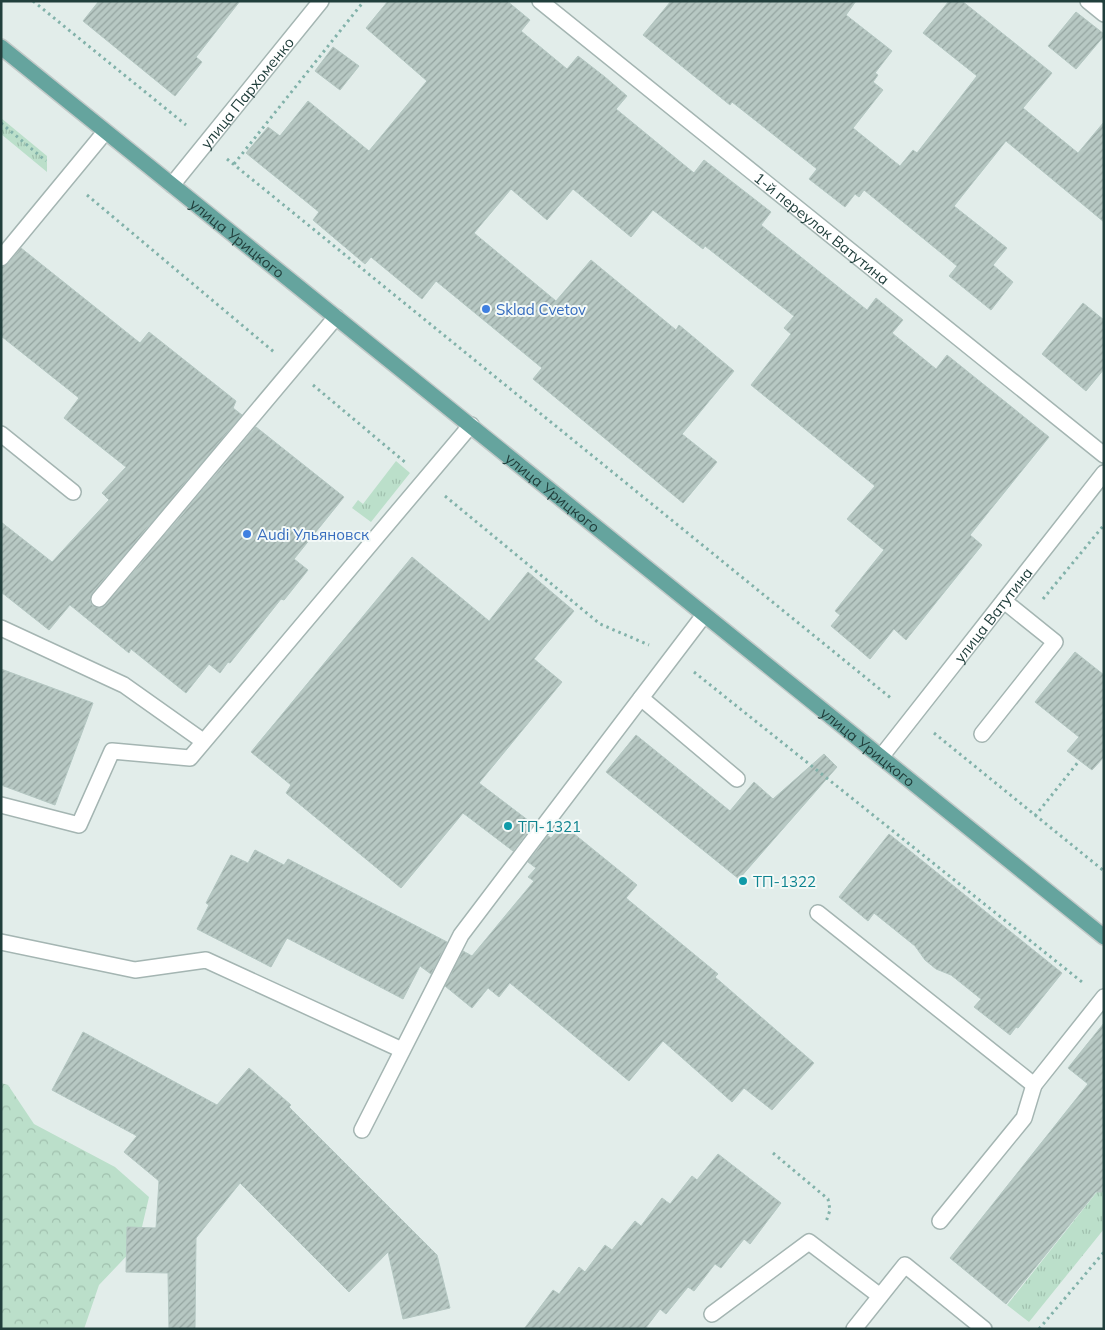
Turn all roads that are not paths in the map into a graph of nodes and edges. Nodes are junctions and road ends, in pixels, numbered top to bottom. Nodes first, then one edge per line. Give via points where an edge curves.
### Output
1 (321, 1) edge
2 (540, 1) edge
3 (1088, 1) edge
4 (1104, 14) edge
5 (1, 47) edge
6 (105, 132) junction
7 (172, 185) junction
8 (1, 258) edge
9 (336, 317) junction
10 (471, 426) junction
11 (1, 434) edge
12 (1104, 455) edge
13 (1104, 472) edge
14 (73, 492) dead end
15 (99, 599) dead end
16 (1004, 601) junction
17 (704, 615) junction
18 (1, 628) edge
19 (641, 698) junction
20 (982, 734) dead end
21 (203, 741) junction
22 (881, 757) junction
23 (737, 779) dead end
24 (1, 805) edge
25 (818, 913) dead end
26 (1104, 936) edge
27 (1, 942) edge
28 (1103, 998) edge
29 (402, 1050) junction
30 (1034, 1085) junction
31 (362, 1130) dead end
32 (940, 1221) dead end
33 (880, 1296) junction
34 (712, 1314) dead end
35 (854, 1329) edge
36 (984, 1329) edge

1 - 7 street, улица Пархоменко
2 - 12 street, 1-й переулок Ватутина
3 - 4 street
5 - 6 main road, улица Урицкого
6 - 7 main road, улица Урицкого
6 - 8 street
7 - 9 main road, улица Урицкого
9 - 10 main road, улица Урицкого
9 - 15 street
10 - 17 main road, улица Урицкого
10 - 21 street
11 - 14 street
13 - 16 street, улица Ватутина
16 - 20 street via 1055,642
16 - 22 street, улица Ватутина
17 - 19 street
17 - 22 main road, улица Урицкого
18 - 21 street via 124,686
19 - 23 street
19 - 29 street via 461,935
21 - 24 street via 190,758 112,751 79,824
22 - 26 main road, улица Урицкого
25 - 30 street
27 - 29 street via 135,970 206,960
28 - 30 street
29 - 31 street
30 - 32 street via 1024,1118
33 - 34 street via 809,1242
33 - 35 street
33 - 36 street via 905,1265

